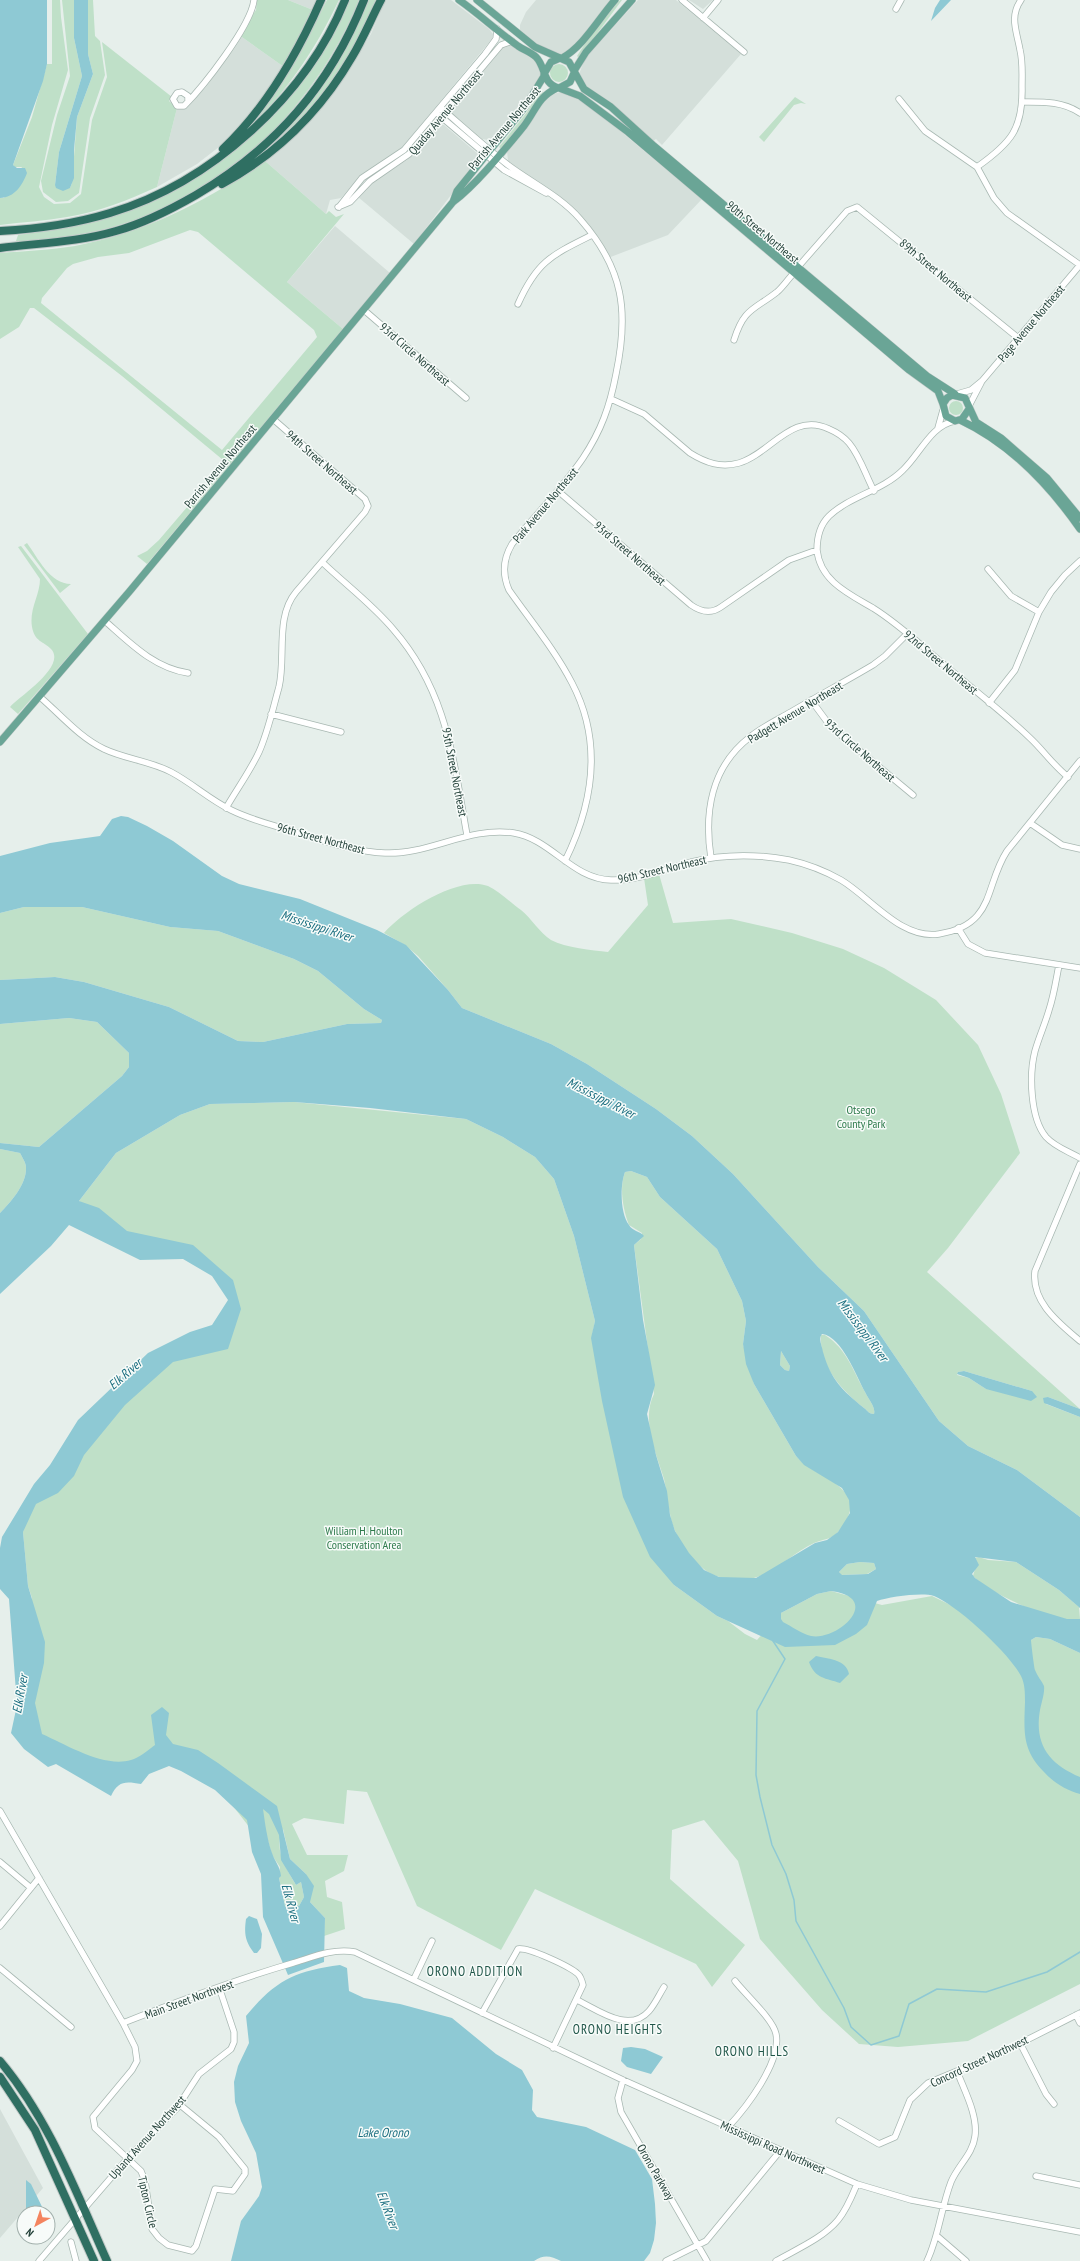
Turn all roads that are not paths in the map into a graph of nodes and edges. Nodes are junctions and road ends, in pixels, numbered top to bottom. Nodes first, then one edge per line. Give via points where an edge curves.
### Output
1 (254, 0) edge
2 (320, 0) edge
3 (345, 0) edge
4 (364, 0) edge
5 (459, 0) edge
6 (477, 0) edge
7 (615, 0) edge
8 (632, 0) edge
9 (682, 0) edge
10 (718, 0) edge
11 (901, 0) edge
12 (1021, 0) edge
13 (379, 2) edge
14 (896, 9) dead end
15 (703, 18) junction
16 (498, 29) junction
17 (512, 41) junction
18 (744, 52) dead end
19 (561, 58) junction
20 (574, 72) junction
21 (544, 75) junction
22 (558, 88) junction
23 (899, 99) dead end
24 (188, 101) dead end
25 (1022, 102) junction
26 (441, 108) junction
27 (446, 112) junction
28 (436, 113) junction
29 (1080, 113) edge
30 (441, 118) junction
31 (487, 151) junction
32 (495, 158) junction
33 (977, 167) junction
34 (164, 190) junction
35 (185, 201) junction
36 (453, 202) junction
37 (0, 231) edge
38 (592, 235) junction
39 (0, 248) edge
40 (1080, 265) edge
41 (796, 270) junction
42 (518, 304) dead end
43 (364, 310) junction
44 (1017, 338) junction
45 (734, 340) dead end
46 (982, 381) junction
47 (956, 394) junction
48 (466, 398) dead end
49 (611, 399) junction
50 (943, 407) junction
51 (969, 407) junction
52 (274, 419) junction
53 (957, 421) junction
54 (938, 428) junction
55 (558, 491) junction
56 (874, 492) junction
57 (1080, 518) edge
58 (1080, 529) edge
59 (817, 550) junction
60 (1080, 561) edge
61 (322, 562) junction
62 (988, 569) dead end
63 (1039, 612) junction
64 (104, 621) junction
65 (907, 634) junction
66 (188, 673) dead end
67 (40, 697) junction
68 (811, 700) junction
69 (989, 702) junction
70 (271, 714) junction
71 (341, 732) dead end
72 (0, 742) edge
73 (1080, 761) edge
74 (1068, 777) junction
75 (913, 795) dead end
76 (226, 808) junction
77 (1030, 823) junction
78 (467, 835) junction
79 (1080, 849) edge
80 (711, 858) junction
81 (566, 861) junction
82 (958, 928) junction
83 (1059, 965) junction
84 (1080, 968) edge
85 (1080, 1158) edge
86 (1080, 1164) edge
87 (1080, 1341) edge
88 (0, 1811) edge
89 (0, 1862) edge
90 (39, 1878) junction
91 (31, 1888) junction
92 (0, 1926) edge
93 (432, 1941) dead end
94 (0, 1968) edge
95 (414, 1979) junction
96 (735, 1981) dead end
97 (219, 1987) junction
98 (664, 1987) dead end
99 (577, 2000) junction
100 (482, 2013) junction
101 (1078, 2014) edge
102 (123, 2023) junction
103 (1080, 2023) edge
104 (71, 2027) dead end
105 (1020, 2043) junction
106 (553, 2048) junction
107 (0, 2061) edge
108 (957, 2071) junction
109 (0, 2077) edge
110 (624, 2080) junction
111 (179, 2104) junction
112 (1054, 2104) dead end
113 (839, 2121) dead end
114 (728, 2127) junction
115 (780, 2151) junction
116 (128, 2158) junction
117 (1036, 2176) dead end
118 (857, 2184) junction
119 (1080, 2185) edge
120 (945, 2206) junction
121 (84, 2209) junction
122 (76, 2218) junction
123 (1080, 2232) edge
124 (937, 2236) junction
125 (71, 2242) dead end
126 (697, 2244) junction
127 (39, 2261) edge
128 (76, 2261) edge
129 (94, 2261) edge
130 (107, 2261) edge
131 (666, 2261) edge
132 (707, 2261) edge
133 (776, 2261) edge
134 (927, 2261) edge
135 (966, 2261) edge

1 - 24 street via 248,16 213,74
2 - 34 highway via 284,74 240,132 197,169
3 - 34 highway via 315,57 263,120 216,159
4 - 35 highway via 331,66 296,114 251,158
5 - 16 main road
6 - 19 main road via 535,47
7 - 19 main road via 578,48
8 - 20 main road via 586,52
9 - 15 street
10 - 15 street
11 - 14 street
12 - 25 street via 1014,20 1022,61
13 - 35 highway via 346,68 326,97 298,129 274,151 245,171 200,197
15 - 18 street
16 - 17 main road
16 - 26 street, Quaday Avenue Northeast via 496,39
17 - 21 main road via 535,56
17 - 27 street, Quaday Avenue Northeast via 501,45
19 - 20 main road via 569,62
19 - 21 main road via 551,62
20 - 22 main road via 570,82
20 - 41 main road, 90th Street Northeast via 584,88 611,107
21 - 22 main road
21 - 31 main road, Parrish Avenue Northeast via 525,107
22 - 32 main road, Parrish Avenue Northeast via 541,98 526,122
22 - 41 main road, 90th Street Northeast via 580,96 609,117
23 - 33 street via 917,124
25 - 29 street via 1053,103 1067,106
25 - 33 street via 1020,119 1011,138
26 - 27 street
26 - 28 street, Quaday Avenue Northeast
27 - 30 street, Quaday Avenue Northeast
27 - 31 street
28 - 30 street
28 - 30 street, Quaday Avenue Northeast via 404,150 362,178 338,207 350,202 370,181 403,160
30 - 31 street
31 - 32 street, Park Avenue Northeast
31 - 36 main road, Parrish Avenue Northeast via 457,191
32 - 36 main road, Parrish Avenue Northeast
32 - 38 street, Park Avenue Northeast via 513,176 557,198 580,219
33 - 40 street via 994,198 1007,213
34 - 37 highway via 111,213 85,220 34,229
35 - 39 highway via 144,222 117,231 67,241
36 - 43 main road, Parrish Avenue Northeast
38 - 42 street via 544,262
38 - 49 street, Park Avenue Northeast via 614,274 622,301 624,323
40 - 44 street, Page Avenue Northeast
41 - 44 street, 89th Street Northeast via 847,211 854,207 862,209
41 - 45 street via 777,292 751,308 740,324
41 - 47 main road, 90th Street Northeast via 927,376
41 - 50 main road, 90th Street Northeast via 909,370 938,391
43 - 48 street, 93rd Circle Northeast
43 - 52 main road, Parrish Avenue Northeast
44 - 46 street, Page Avenue Northeast
46 - 47 street, Page Avenue Northeast via 971,390
46 - 51 street, Page Avenue Northeast
47 - 50 main road via 947,398
47 - 51 main road via 965,398
49 - 55 street, Park Avenue Northeast via 606,417 593,443
49 - 56 street via 637,410 690,453 716,464 733,464 747,460 786,432 800,426 816,425 826,428 852,447
50 - 53 main road via 949,418
50 - 54 street
51 - 53 main road via 967,414
51 - 57 main road via 976,422 1002,438 1047,478
52 - 61 street, 94th Street Northeast via 365,499 368,506
52 - 64 main road, Parrish Avenue Northeast
53 - 54 street
53 - 58 main road via 992,440 1029,469 1062,504
54 - 56 street via 903,470
55 - 59 street, 93rd Street Northeast via 691,605 704,612 716,610 789,560
55 - 81 street, Park Avenue Northeast via 512,544 505,559 504,574 509,590 557,658 572,684 587,724 591,767 589,796 582,824
56 - 59 street via 845,504 828,517 822,527
59 - 65 street, 92nd Street Northeast via 819,563 829,578
60 - 63 street via 1058,582
61 - 70 street via 289,603 284,622 282,668
61 - 78 street, 95th Street Northeast via 384,619 420,667 448,730
62 - 63 street via 1011,596
63 - 69 street via 1015,670
64 - 66 street via 154,661 176,671
64 - 67 main road, Parrish Avenue Northeast
65 - 68 street, Padgett Avenue Northeast via 873,665
65 - 69 street, 92nd Street Northeast
67 - 72 main road, Parrish Avenue Northeast
67 - 76 street, 96th Street Northeast via 98,746 167,770
68 - 75 street, 93rd Circle Northeast via 831,727
68 - 80 street, Padgett Avenue Northeast via 748,738 724,766 715,784 708,812 707,832
69 - 74 street, 92nd Street Northeast via 1032,739 1050,762
70 - 71 street
70 - 76 street via 259,752
73 - 74 street, 96th Street Northeast
74 - 77 street, 96th Street Northeast
76 - 78 street, 96th Street Northeast via 254,820 339,845 377,853 411,852
77 - 79 street via 1062,845
77 - 82 street, 96th Street Northeast via 1003,857 986,905 974,919
78 - 81 street, 96th Street Northeast via 501,832 517,834 538,842
80 - 81 street, 96th Street Northeast via 620,880 591,877
80 - 82 street, 96th Street Northeast via 751,855 792,861 840,879 896,921 915,931 938,934
82 - 83 street via 964,940 978,950
83 - 84 street
83 - 85 street via 1050,1009 1035,1050 1032,1071 1034,1109 1038,1123 1052,1142
86 - 87 street via 1034,1272 1034,1283 1040,1301
88 - 90 street
89 - 91 street
90 - 91 street
90 - 102 street
91 - 92 street
93 - 95 street
94 - 104 street
95 - 97 street, Main Street Northwest via 359,1953 338,1950
95 - 100 street, Main Street Northwest
96 - 114 street via 767,2017 775,2031 774,2052 758,2090
97 - 102 street, Main Street Northwest
97 - 111 street, Upland Avenue Northwest via 232,2026 234,2042 231,2049 199,2074
98 - 99 street via 650,2010 639,2019 630,2021 616,2018
99 - 100 street via 583,1985 574,1971 522,1948 516,1951
99 - 106 street
100 - 106 street, Mississippi Road Northwest
101 - 103 street
101 - 105 street, Concord Street Northwest
102 - 116 street, Tipton Circle via 135,2047 136,2061 92,2120 97,2131
105 - 108 street, Concord Street Northwest
105 - 112 street via 1046,2094
106 - 110 street, Mississippi Road Northwest
107 - 121 highway via 48,2132
108 - 113 street, Concord Street Northwest via 928,2083 917,2092 910,2100 895,2137 888,2142 879,2144
108 - 120 street via 975,2122 976,2135 973,2147 951,2182
109 - 122 highway via 35,2130
110 - 114 street, Mississippi Road Northwest
110 - 126 street, Orono Parkway via 618,2098 622,2112
111 - 116 street, Upland Avenue Northwest
111 - 116 street, Tipton Circle via 219,2137 245,2169 245,2174 233,2191 215,2189 192,2252 168,2245 152,2229 144,2176
114 - 115 street, Mississippi Road Northwest
115 - 118 street, Mississippi Road Northwest
115 - 126 street via 706,2241
116 - 121 street, Upland Avenue Northwest
117 - 119 street
118 - 120 street, Mississippi Road Northwest via 911,2200
118 - 133 street via 845,2210 834,2224 820,2236
120 - 123 street, Mississippi Road Northwest
120 - 124 street
121 - 122 street, Upland Avenue Northwest
121 - 130 highway
122 - 127 street, Upland Avenue Northwest
122 - 129 highway
124 - 134 street
124 - 135 street
125 - 128 street
126 - 131 street
126 - 132 street, Orono Parkway

